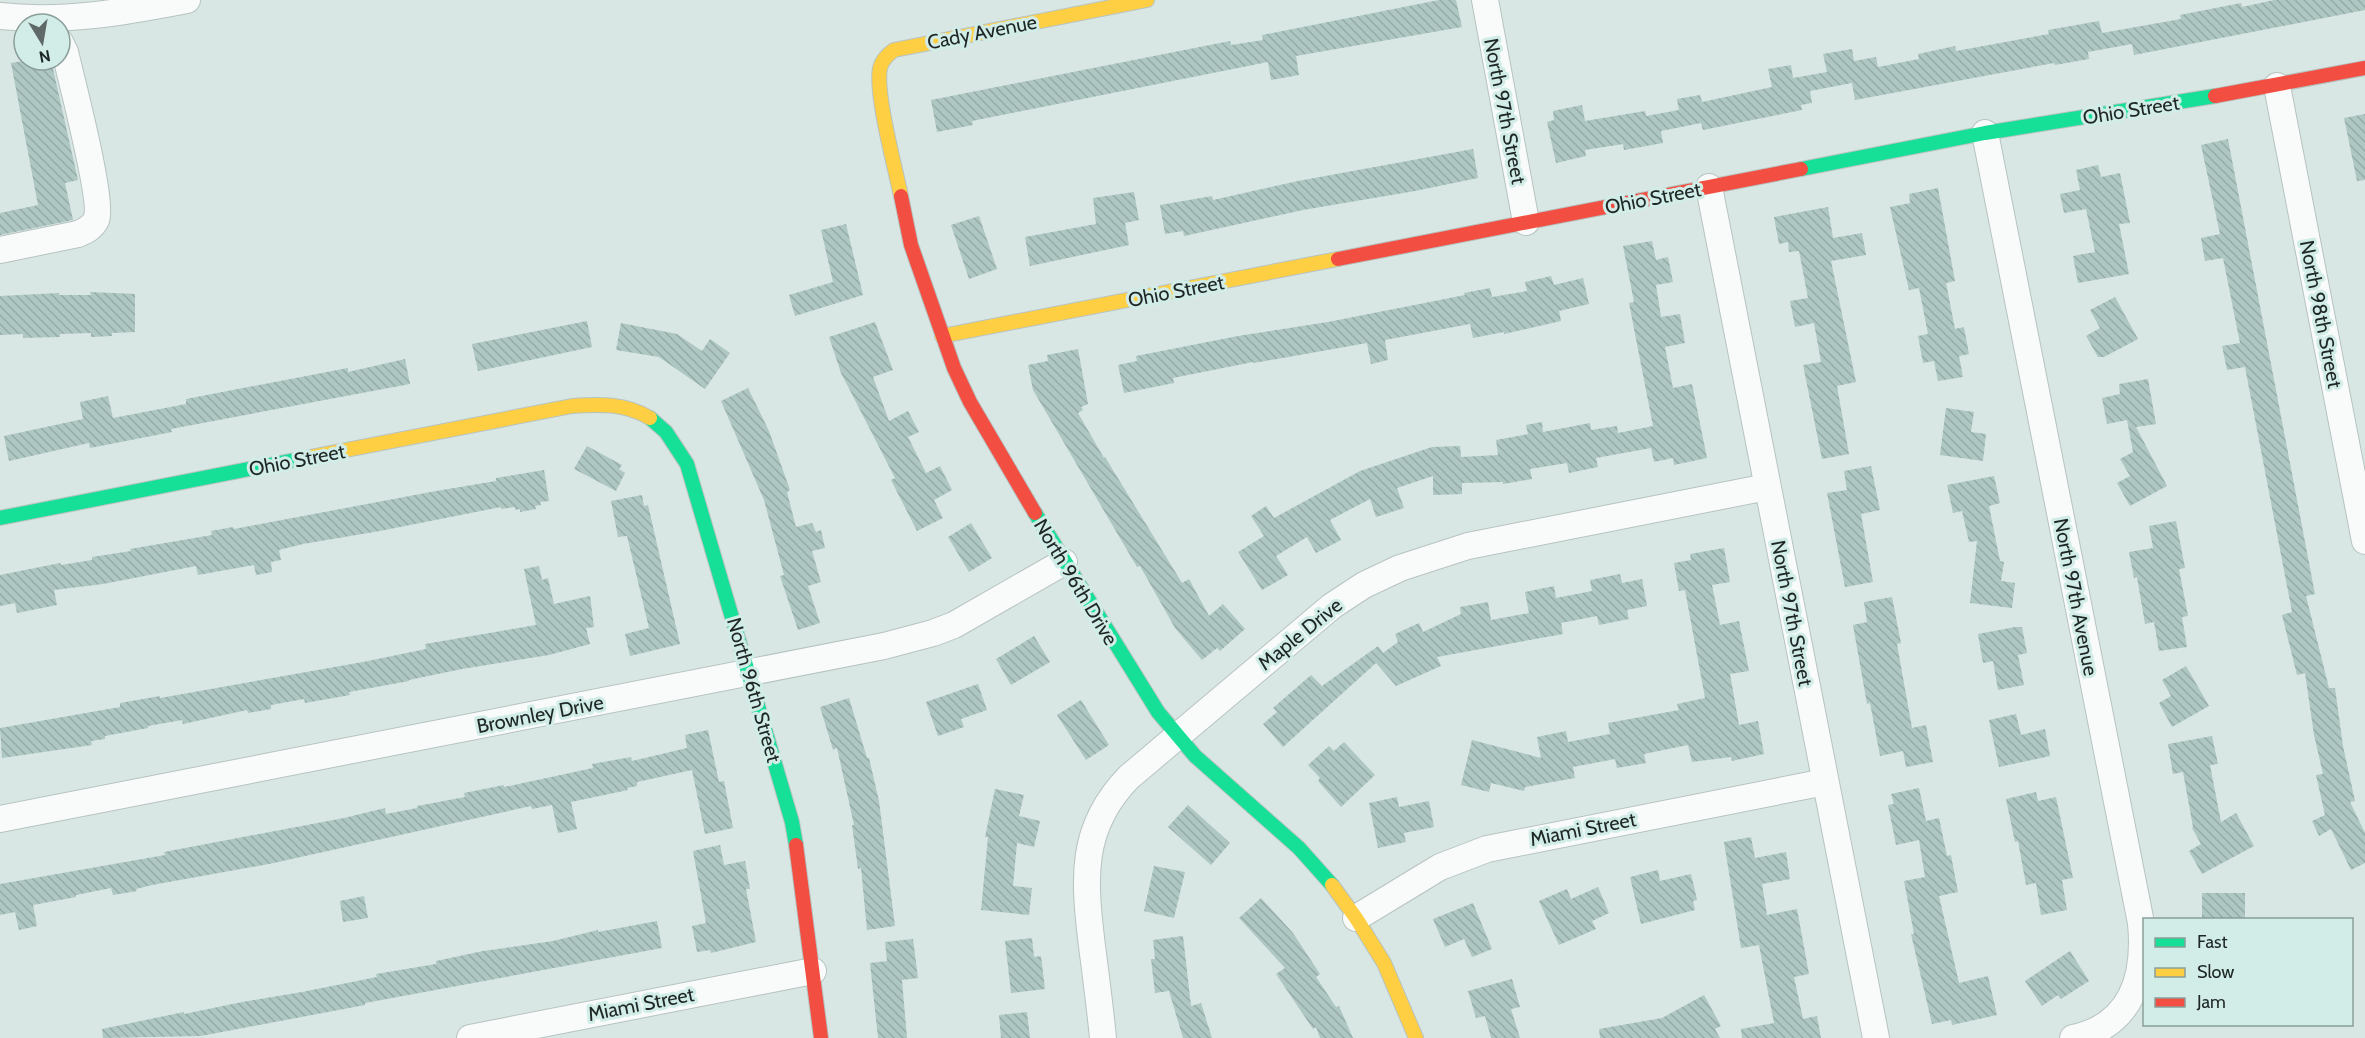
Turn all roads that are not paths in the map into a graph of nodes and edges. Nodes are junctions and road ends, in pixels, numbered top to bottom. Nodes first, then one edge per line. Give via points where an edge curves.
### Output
1 (187, 0) edge
2 (1147, 0) edge
3 (1485, 0) edge
4 (72, 18) edge
5 (888, 53) joint
6 (2365, 68) edge
7 (70, 72) edge
8 (2277, 87) junction
9 (1985, 133) junction
10 (1709, 187) junction
11 (1526, 222) junction
12 (0, 250) edge
13 (942, 336) junction
14 (594, 404) joint
15 (1767, 487) junction
16 (0, 518) edge
17 (2365, 541) edge
18 (1064, 562) junction
19 (749, 673) junction
20 (1178, 736) junction
21 (1825, 782) junction
22 (0, 819) edge
23 (1356, 918) junction
24 (813, 971) junction
25 (2077, 1037) edge
26 (470, 1038) edge
27 (821, 1038) edge
28 (1104, 1038) edge
29 (1416, 1038) edge
30 (1876, 1038) edge

1 - 4 street
2 - 5 street, Cady Avenue
3 - 11 street, North 97th Street
5 - 13 street, North 96th Drive via 879,72 880,90 911,245
6 - 8 street, Ohio Street
7 - 12 street via 89,155 96,220 78,234
8 - 9 street, Ohio Street
8 - 17 street, North 98th Street
9 - 10 street, Ohio Street
9 - 25 street, North 97th Avenue via 2143,949 2134,991 2121,1011 2107,1024
10 - 11 street, Ohio Street
10 - 15 street, North 97th Street
11 - 13 street, Ohio Street
13 - 18 street, North 96th Drive via 970,402
14 - 16 street, Ohio Street
14 - 19 street, North 96th Street via 634,409 665,429 676,443 687,464
15 - 20 street, Maple Drive via 1468,546 1400,568 1332,606
15 - 21 street, North 97th Street
18 - 19 street, Brownley Drive via 974,615 933,633
18 - 20 street, North 96th Drive via 1140,686
19 - 22 street, Brownley Drive
19 - 24 street, North 96th Street via 792,822
20 - 23 street, North 96th Drive via 1195,756 1299,848
20 - 28 street, Maple Drive via 1119,787 1103,810 1091,840 1086,899
21 - 23 street, Miami Street via 1486,849 1440,867
21 - 30 street, North 97th Street
23 - 29 street, North 96th Drive via 1384,963
24 - 26 street, Miami Street
24 - 27 street, North 96th Street

